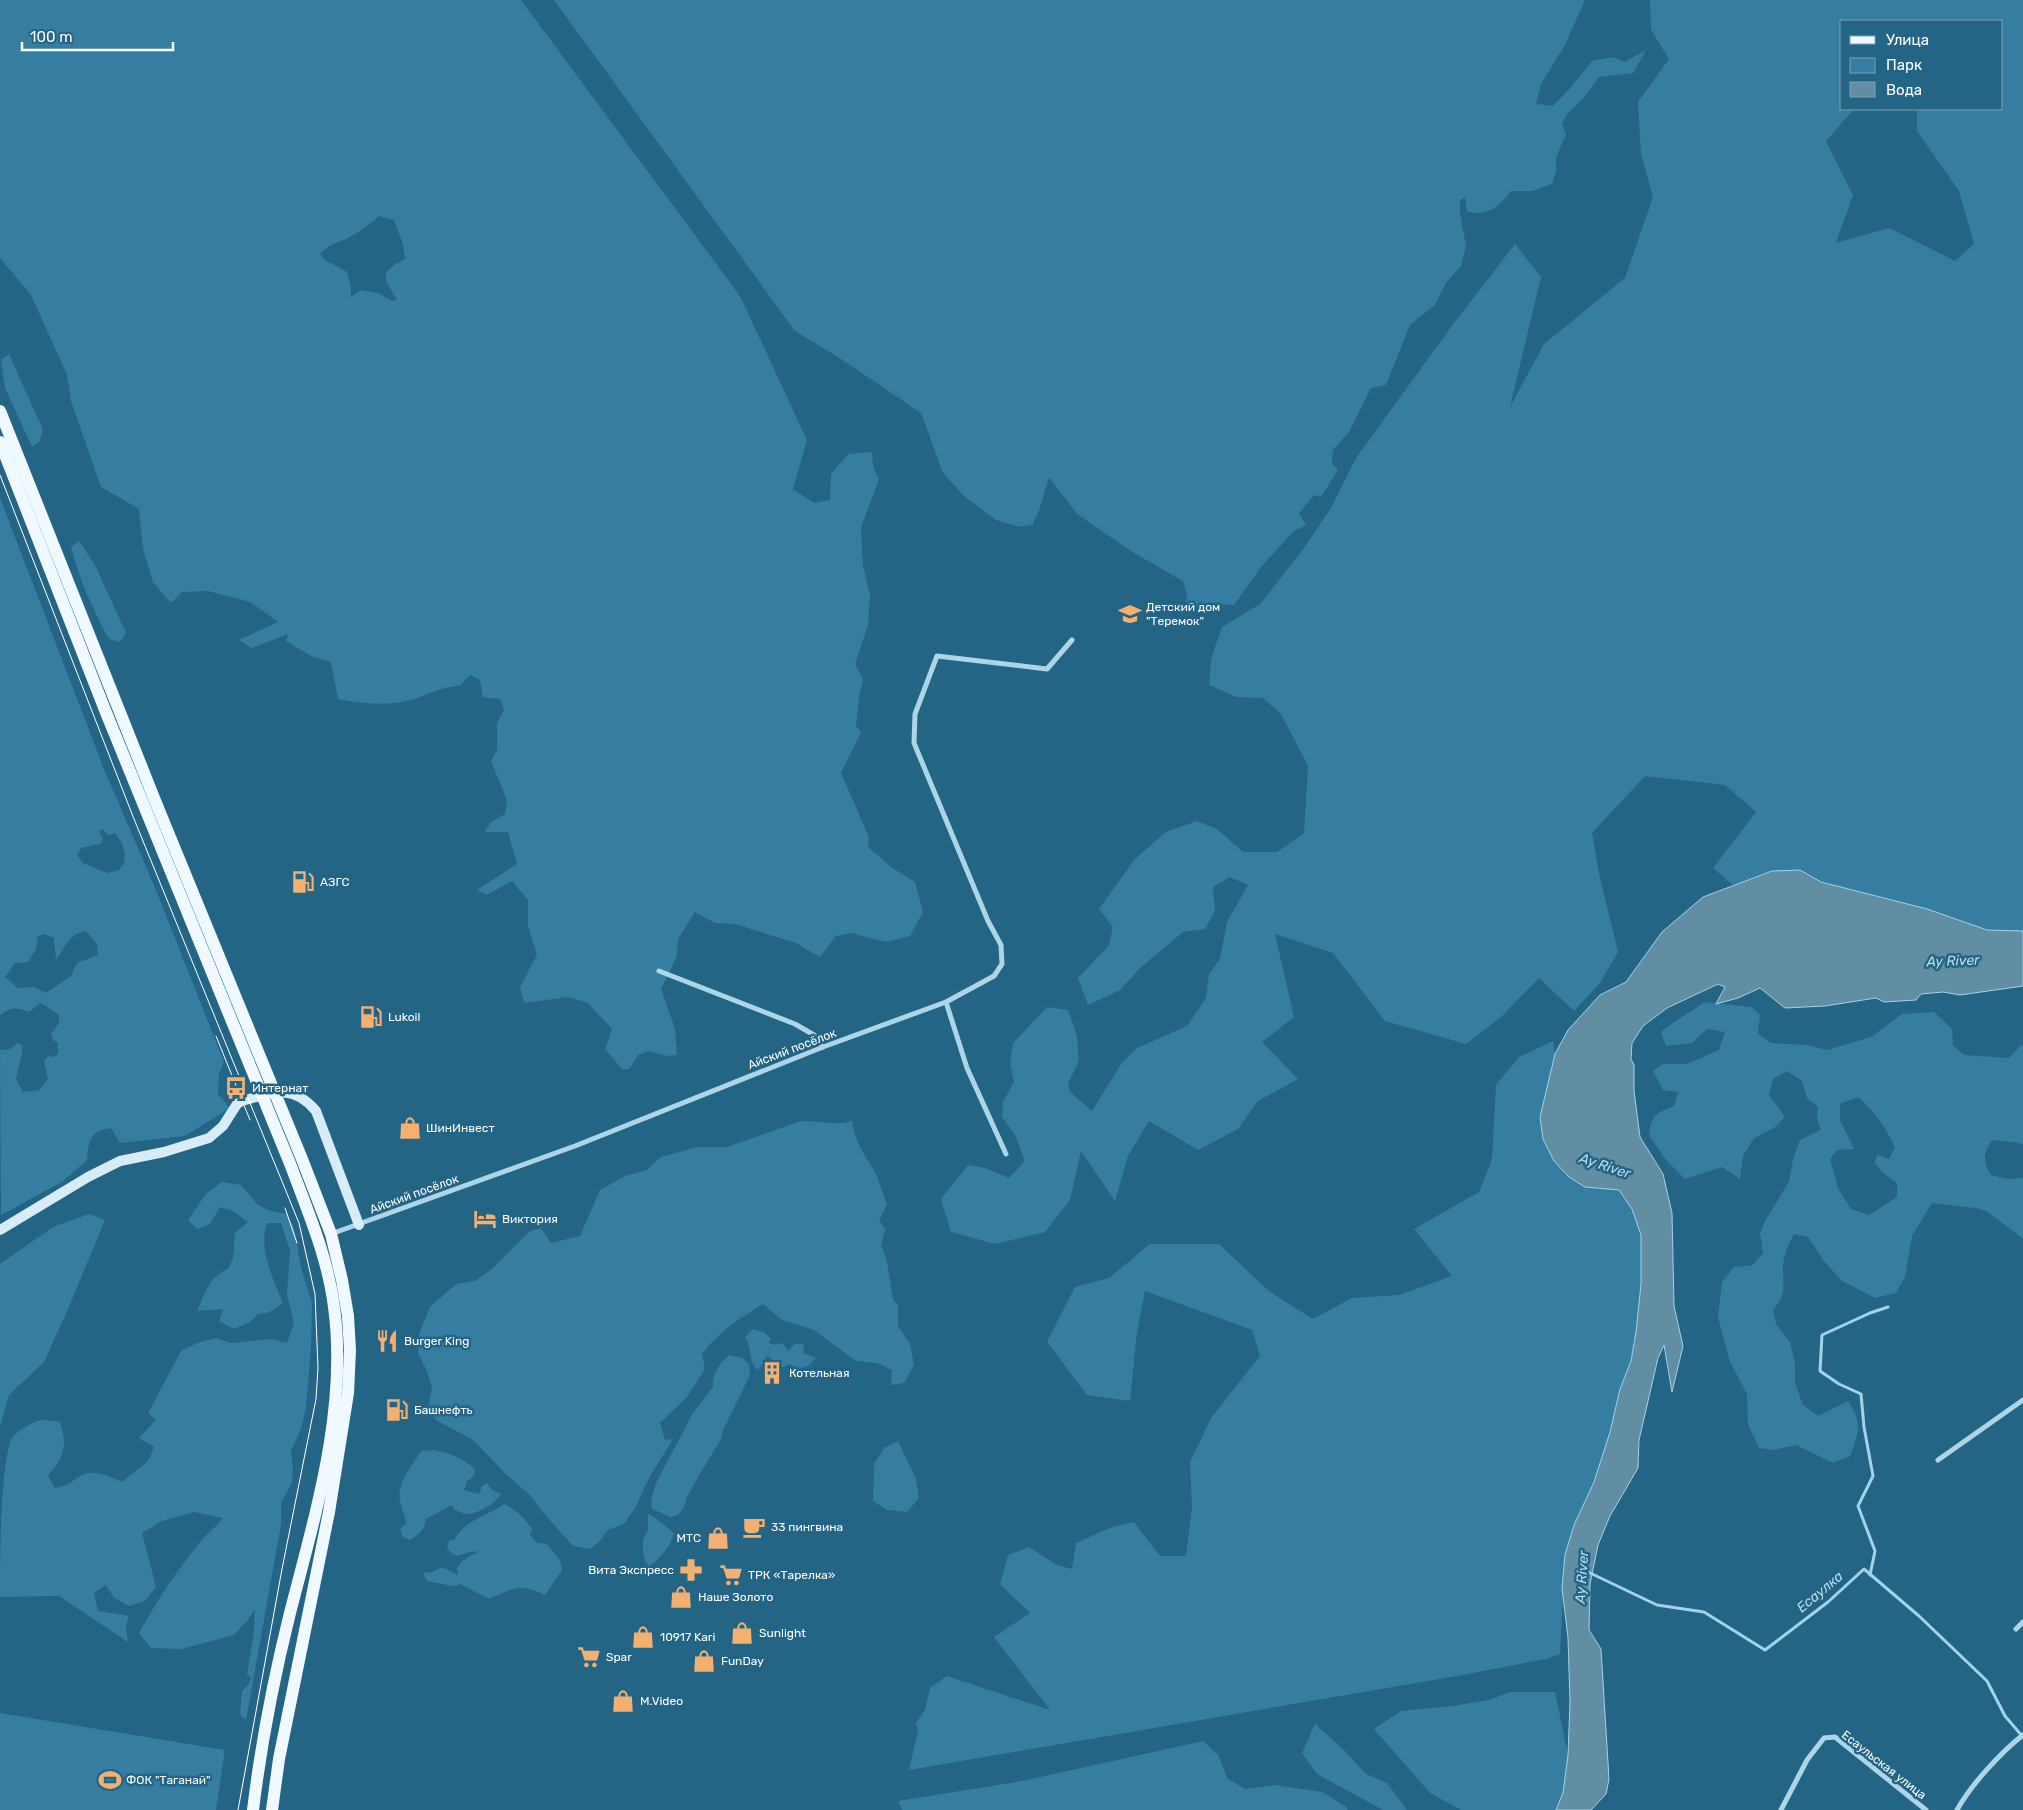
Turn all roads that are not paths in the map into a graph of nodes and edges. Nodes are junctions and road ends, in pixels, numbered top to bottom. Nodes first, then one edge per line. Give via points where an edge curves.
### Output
1 (0, 411) edge
2 (0, 442) edge
3 (1072, 640) dead end
4 (659, 971) dead end
5 (946, 1002) junction
6 (823, 1047) junction
7 (267, 1094) junction
8 (1006, 1154) dead end
9 (359, 1225) junction
10 (0, 1230) edge
11 (331, 1234) junction
12 (2023, 1400) edge
13 (1938, 1460) dead end
14 (2023, 1622) edge
15 (2016, 1629) dead end
16 (2023, 1735) edge
17 (262, 1751) junction
18 (279, 1759) junction
19 (253, 1810) edge
20 (272, 1810) edge
21 (1781, 1810) edge
22 (1926, 1810) edge
23 (1957, 1810) edge

1 - 7 main road
2 - 7 main road via 107,715
3 - 5 street, Айский посёлок via 1047,669 937,656 915,714 914,743 1001,945 1002,964 994,976
4 - 6 street via 795,1024 814,1035
5 - 6 street, Айский посёлок
5 - 8 street via 967,1068
6 - 9 street, Айский посёлок via 575,1146
7 - 9 street via 294,1094 316,1111
7 - 10 street via 238,1104 223,1126 209,1138 120,1161
7 - 11 main road via 302,1159
7 - 17 main road via 329,1275 337,1347 336,1389 317,1513 286,1633
9 - 11 street, Айский посёлок
11 - 18 main road via 348,1316 348,1393 330,1512
12 - 13 street
14 - 15 street
16 - 23 street via 1964,1796
17 - 18 main road
17 - 19 main road
18 - 20 main road
21 - 22 street, Есаульская улица via 1807,1760 1824,1738 1835,1737

